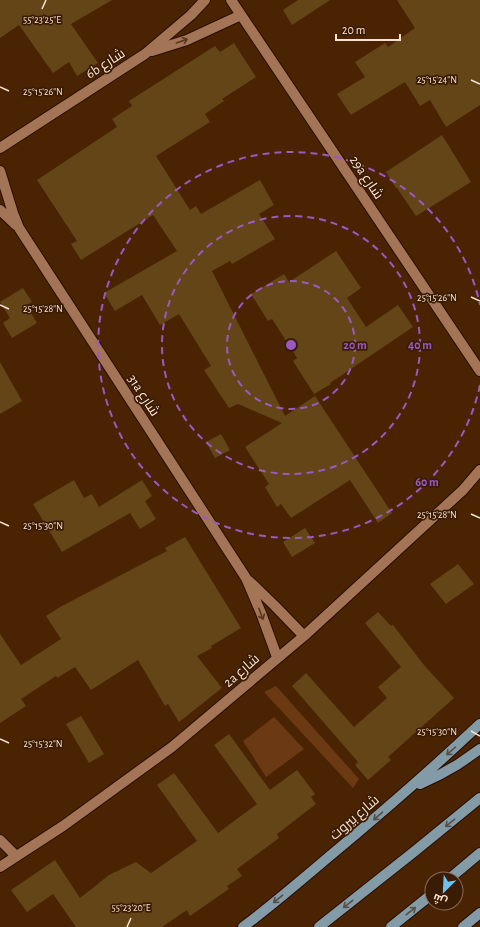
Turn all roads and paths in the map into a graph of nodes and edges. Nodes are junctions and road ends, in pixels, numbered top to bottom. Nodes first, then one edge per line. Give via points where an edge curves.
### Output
1 (205, 0) edge
2 (231, 0) edge
3 (241, 15) junction
4 (145, 54) junction
5 (0, 148) edge
6 (0, 170) edge
7 (0, 210) edge
8 (19, 228) junction
9 (480, 371) edge
10 (480, 470) edge
11 (246, 578) junction
12 (304, 636) junction
13 (277, 657) junction
14 (480, 724) edge
15 (480, 749) edge
16 (408, 790) junction
17 (480, 798) edge
18 (0, 840) edge
19 (480, 853) edge
20 (16, 856) junction
21 (0, 867) edge
22 (459, 871) edge
23 (424, 900) edge
24 (480, 913) edge
25 (243, 927) edge
26 (319, 927) edge
27 (390, 927) edge
28 (464, 927) edge

1 - 4 street, 6b شارع
2 - 3 street, 29a شارع
4 -> 3 street, 6b شارع via 187,40
3 - 9 street, 29a شارع
4 - 5 street, 6b شارع
6 - 8 street, 31a شارع
7 - 8 street, 31a شارع
8 - 11 street, 31a شارع
10 - 12 street, 2a شارع via 463,490
11 - 12 street, 31a شارع
11 -> 13 street, 31a شارع
12 - 13 street, 2a شارع
13 - 20 street, 2a شارع via 172,747 69,822
14 -> 16 main road, شارع بيروت
15 - 16 main road via 457,765
16 -> 25 main road, شارع بيروت
17 -> 26 main road
18 - 20 street
19 - 22 main road
20 - 21 street, 2a شارع
27 -> 23 main road
24 - 28 main road

